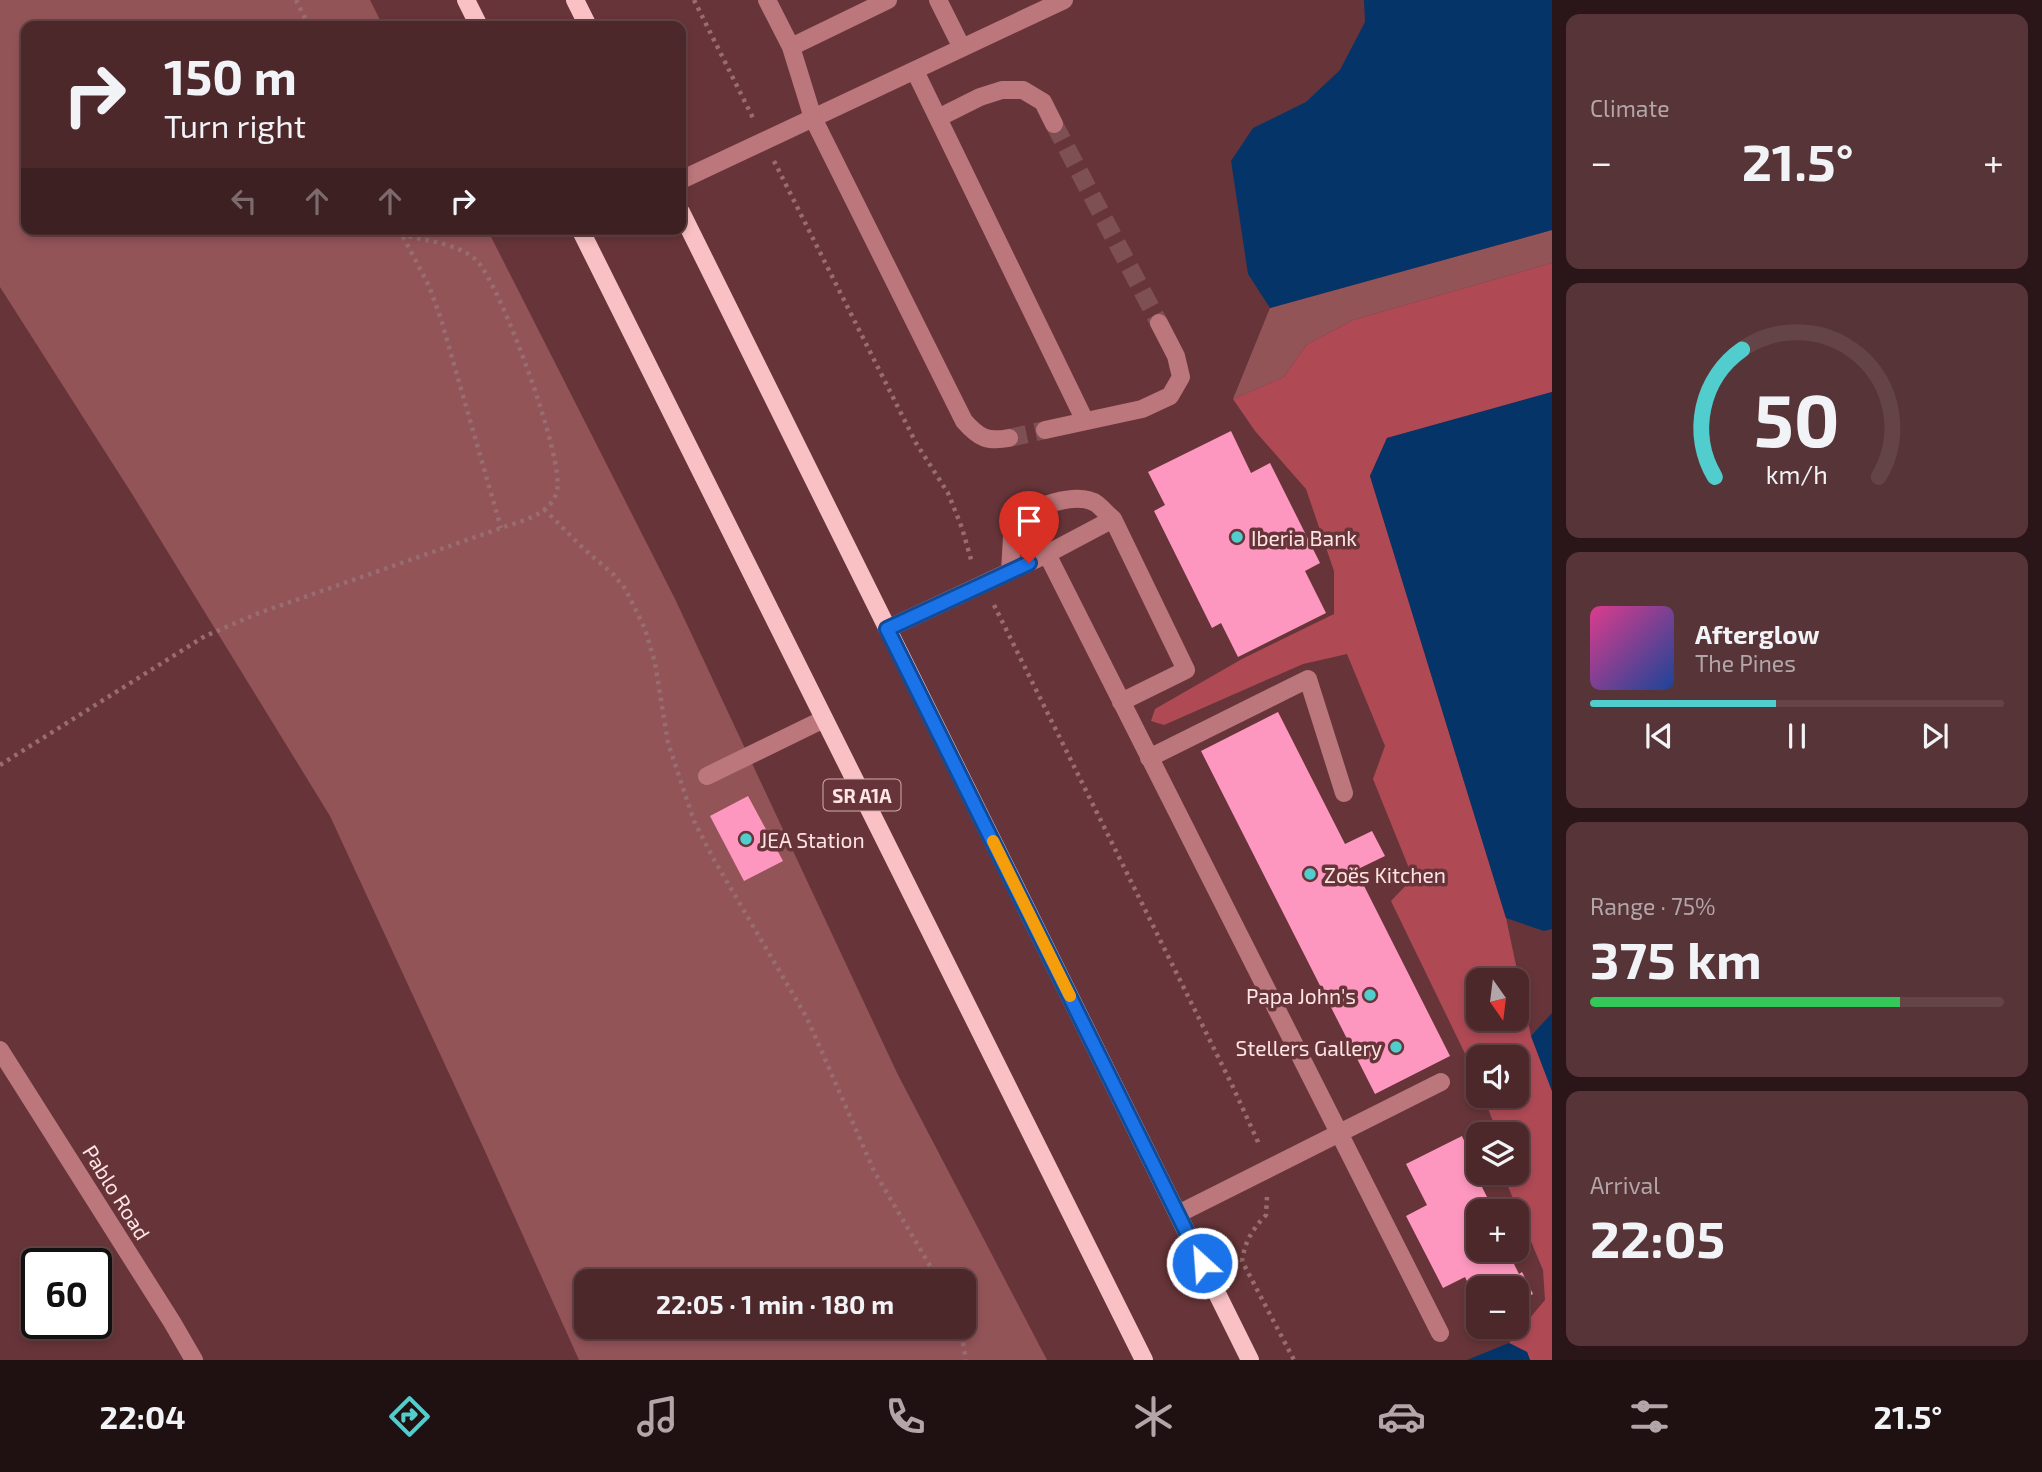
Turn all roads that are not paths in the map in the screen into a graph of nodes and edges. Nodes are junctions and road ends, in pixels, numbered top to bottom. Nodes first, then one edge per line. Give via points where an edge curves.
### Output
1 (466, 0) edge
2 (575, 0) edge
3 (767, 0) edge
4 (888, 0) edge
5 (938, 0) edge
6 (1064, 0) edge
7 (476, 21) edge
8 (586, 21) edge
9 (791, 47) junction
10 (962, 48) junction
11 (915, 71) junction
12 (813, 118) junction
13 (938, 118) junction
14 (1054, 124) tunnel mouth
15 (686, 178) edge
16 (686, 222) edge
17 (583, 235) edge
18 (1159, 323) tunnel mouth
19 (1085, 421) junction
20 (1045, 430) tunnel mouth
21 (1009, 438) tunnel mouth
22 (1113, 519) junction
23 (1047, 554) junction
24 (1010, 571) junction
25 (887, 629) junction
26 (1121, 702) junction
27 (824, 719) junction
28 (1149, 758) junction
29 (707, 776) dead end
30 (1344, 793) dead end
31 (0, 1050) edge
32 (1441, 1082) dead end
33 (1339, 1133) junction
34 (1178, 1214) junction
35 (1440, 1333) dead end
36 (194, 1360) edge
37 (1144, 1360) edge
38 (1250, 1360) edge

1 - 7 main road
2 - 8 main road
3 - 9 street
4 - 9 street
5 - 10 street
6 - 10 street
9 - 12 street
10 - 11 street
11 - 12 street
11 - 13 street
12 - 15 street
12 - 21 street via 964,421 976,435 995,441
13 - 14 street via 979,97 1023,90 1043,102
13 - 19 street
16 - 25 main road
17 - 27 main road, SR A1A
18 - 19 street via 1181,377 1170,396 1142,408
19 - 20 street
22 - 23 street
22 - 24 street via 1095,503 1077,498 1028,510 1013,520
22 - 26 street via 1186,670
23 - 24 street
23 - 26 street
24 - 25 street
25 - 34 main road
26 - 28 street
27 - 29 street
27 - 37 main road, SR A1A
28 - 30 street via 1308,679
28 - 33 street
31 - 36 street, Pablo Road
32 - 33 street
33 - 34 street
33 - 35 street
34 - 38 main road

